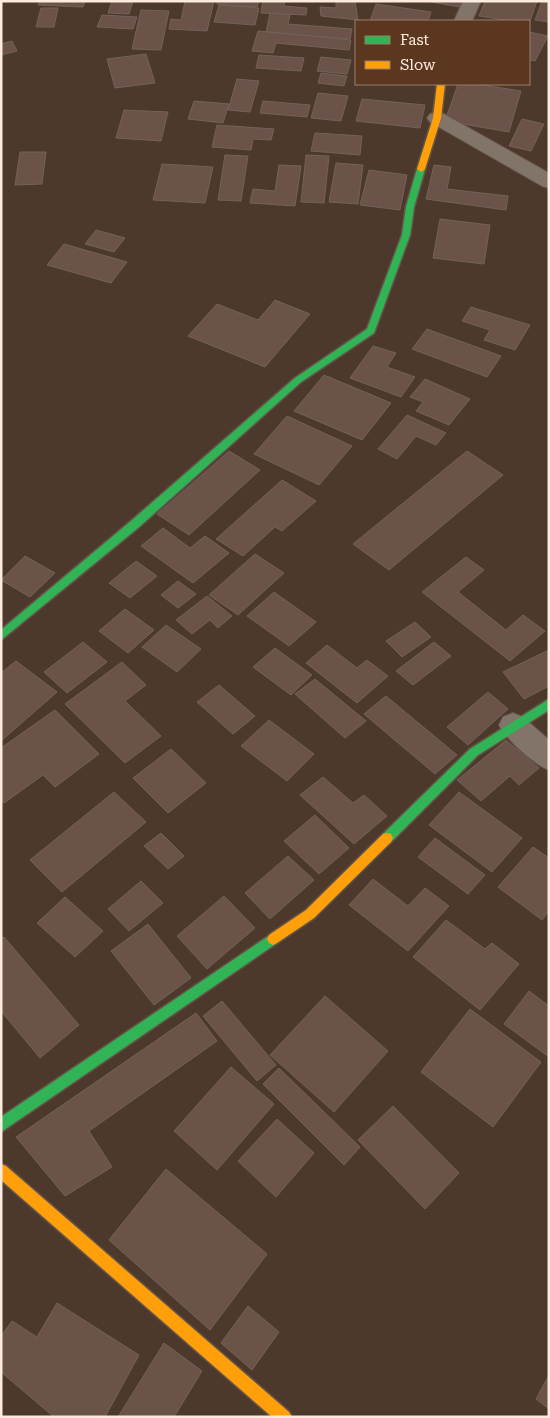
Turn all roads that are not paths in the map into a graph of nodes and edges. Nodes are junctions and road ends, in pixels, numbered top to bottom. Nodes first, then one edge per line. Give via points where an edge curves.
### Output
1 (472, 1) edge
2 (463, 20) edge
3 (441, 85) edge
4 (437, 118) junction
5 (549, 182) edge
6 (1, 636) edge
7 (549, 704) edge
8 (512, 725) junction
9 (549, 758) edge
10 (1, 1125) edge
11 (1, 1171) edge
12 (284, 1417) edge

1 - 2 street
3 - 4 street
4 - 5 street
4 - 6 street via 410,207 406,235 371,331 298,380 135,524
7 - 8 street
8 - 9 street
8 - 10 street via 474,752 310,914
11 - 12 street

